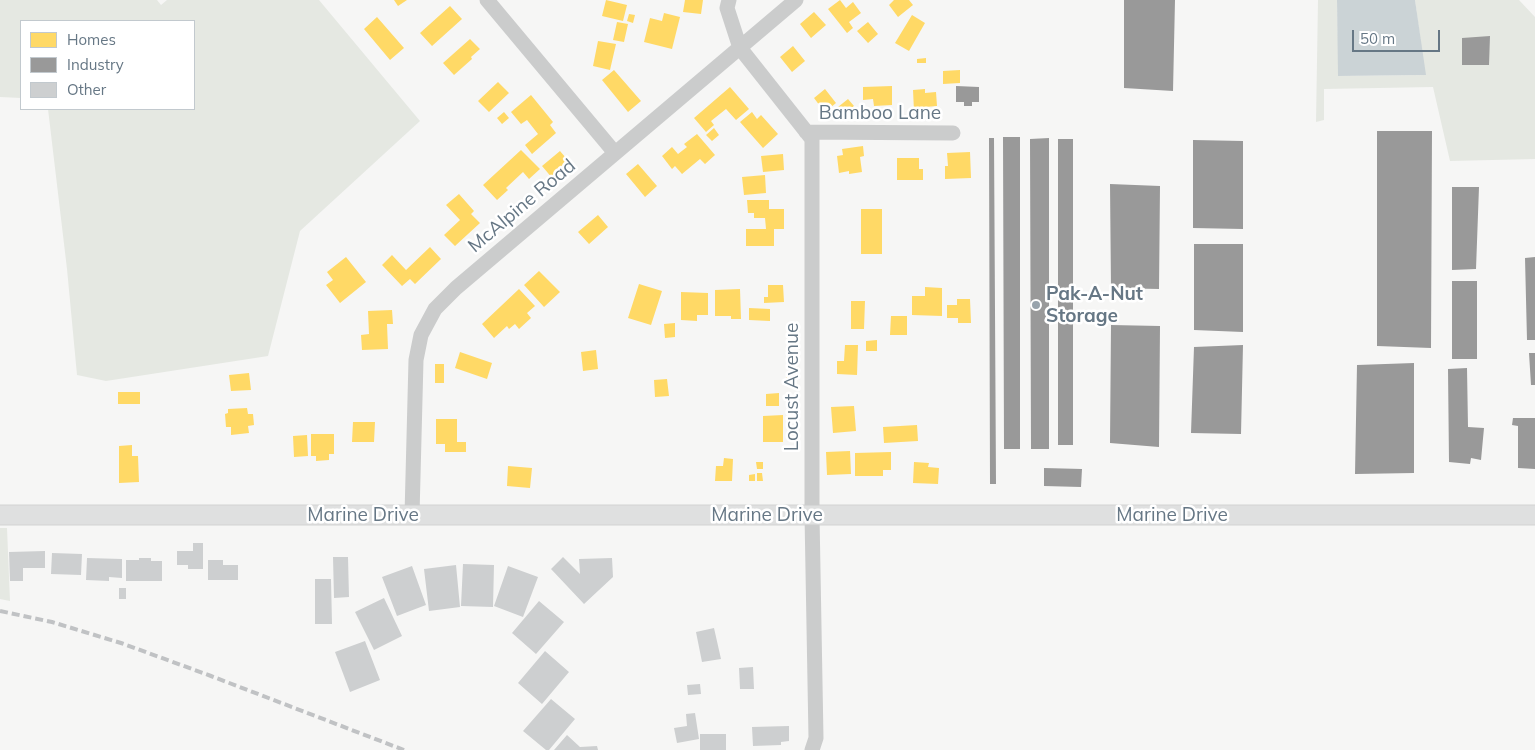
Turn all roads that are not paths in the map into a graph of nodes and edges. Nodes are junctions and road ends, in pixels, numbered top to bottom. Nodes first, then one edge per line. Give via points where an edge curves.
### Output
1 (487, 0) edge
2 (729, 0) edge
3 (796, 0) edge
4 (740, 48) junction
5 (806, 132) junction
6 (953, 134) dead end
7 (615, 153) junction
8 (0, 514) edge
9 (412, 515) junction
10 (812, 515) junction
11 (1535, 515) edge
12 (812, 750) edge

1 - 7 street
2 - 4 street via 727,8
3 - 4 street, McAlpine Road
4 - 5 street, Locust Avenue
4 - 7 street, McAlpine Road
5 - 6 street, Bamboo Lane
5 - 10 street, Locust Avenue via 812,139
7 - 9 street, McAlpine Road via 435,309 421,335 416,360
8 - 9 main road, Marine Drive
9 - 10 main road, Marine Drive
10 - 11 main road, Marine Drive
10 - 12 street, Locust Avenue via 816,738

